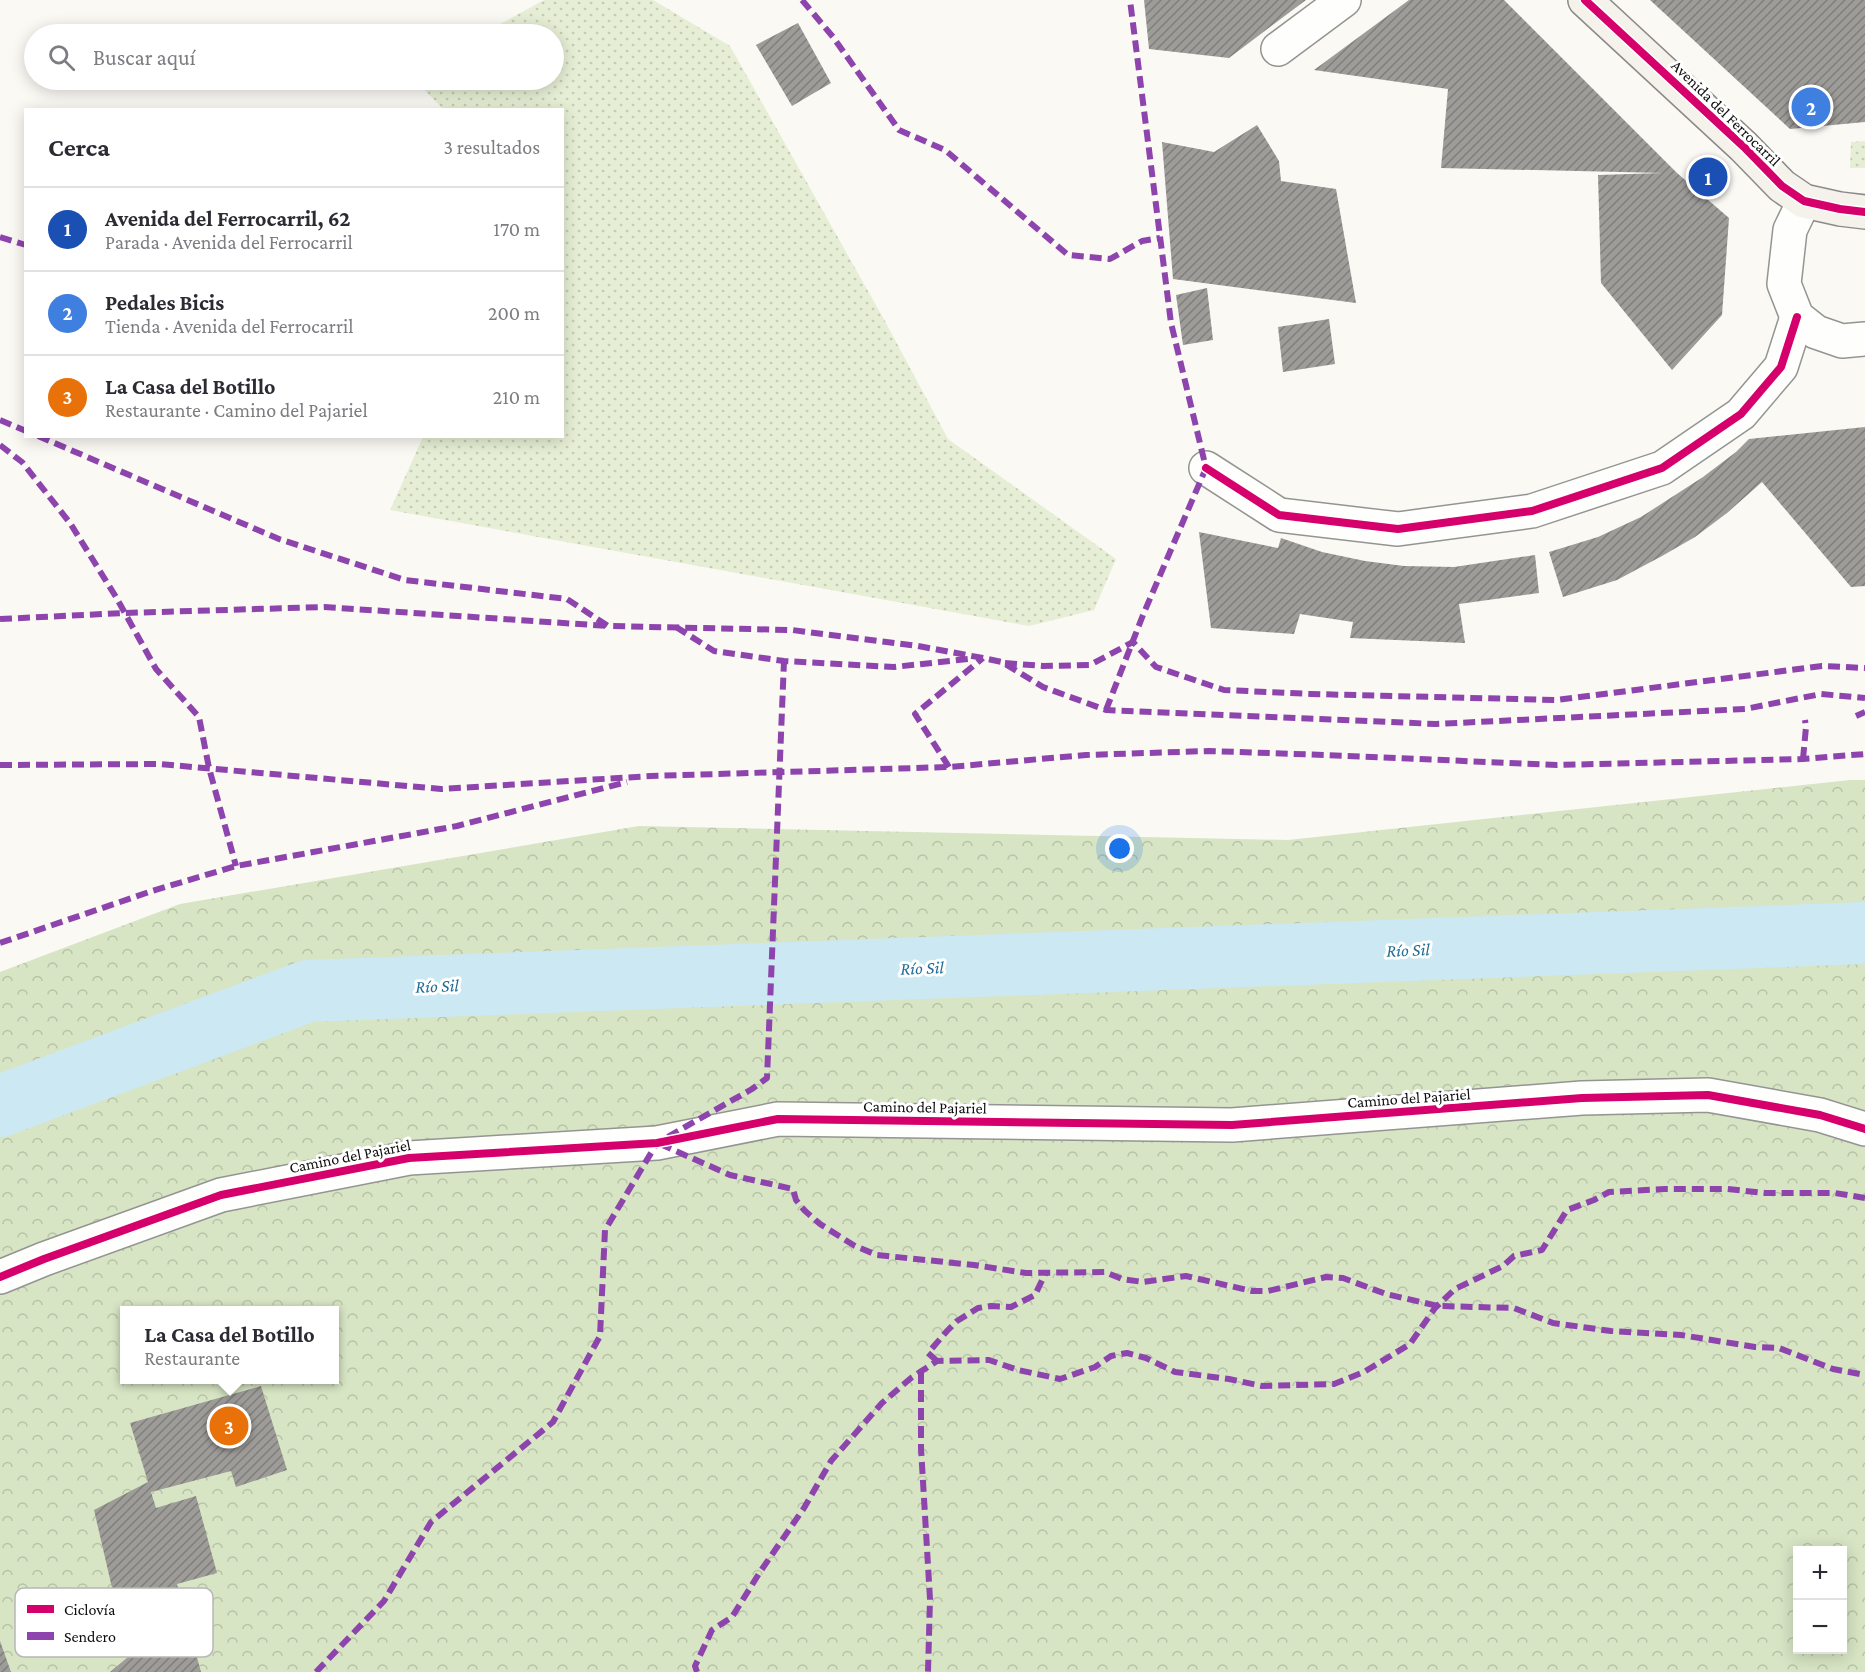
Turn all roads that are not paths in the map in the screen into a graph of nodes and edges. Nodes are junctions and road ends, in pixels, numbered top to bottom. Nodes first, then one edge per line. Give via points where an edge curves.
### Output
1 (1344, 0) edge
2 (1585, 0) edge
3 (1278, 49) dead end
4 (1804, 201) junction
5 (1865, 212) edge
6 (1797, 317) junction
7 (1865, 339) edge
8 (1206, 468) dead end
9 (1865, 1129) edge
10 (0, 1277) edge

1 - 3 street
2 - 4 street, Avenida del Ferrocarril via 1782,186
4 - 5 street, Avenida del Ferrocarril
4 - 6 street via 1790,230 1784,284
6 - 7 street via 1816,332 1842,341
6 - 8 street via 1781,368 1741,414 1662,468 1532,512 1398,529 1279,515
9 - 10 street, Camino del Pajariel via 1820,1115 1708,1095 1582,1098 1232,1125 778,1119 657,1143 409,1158 221,1195

